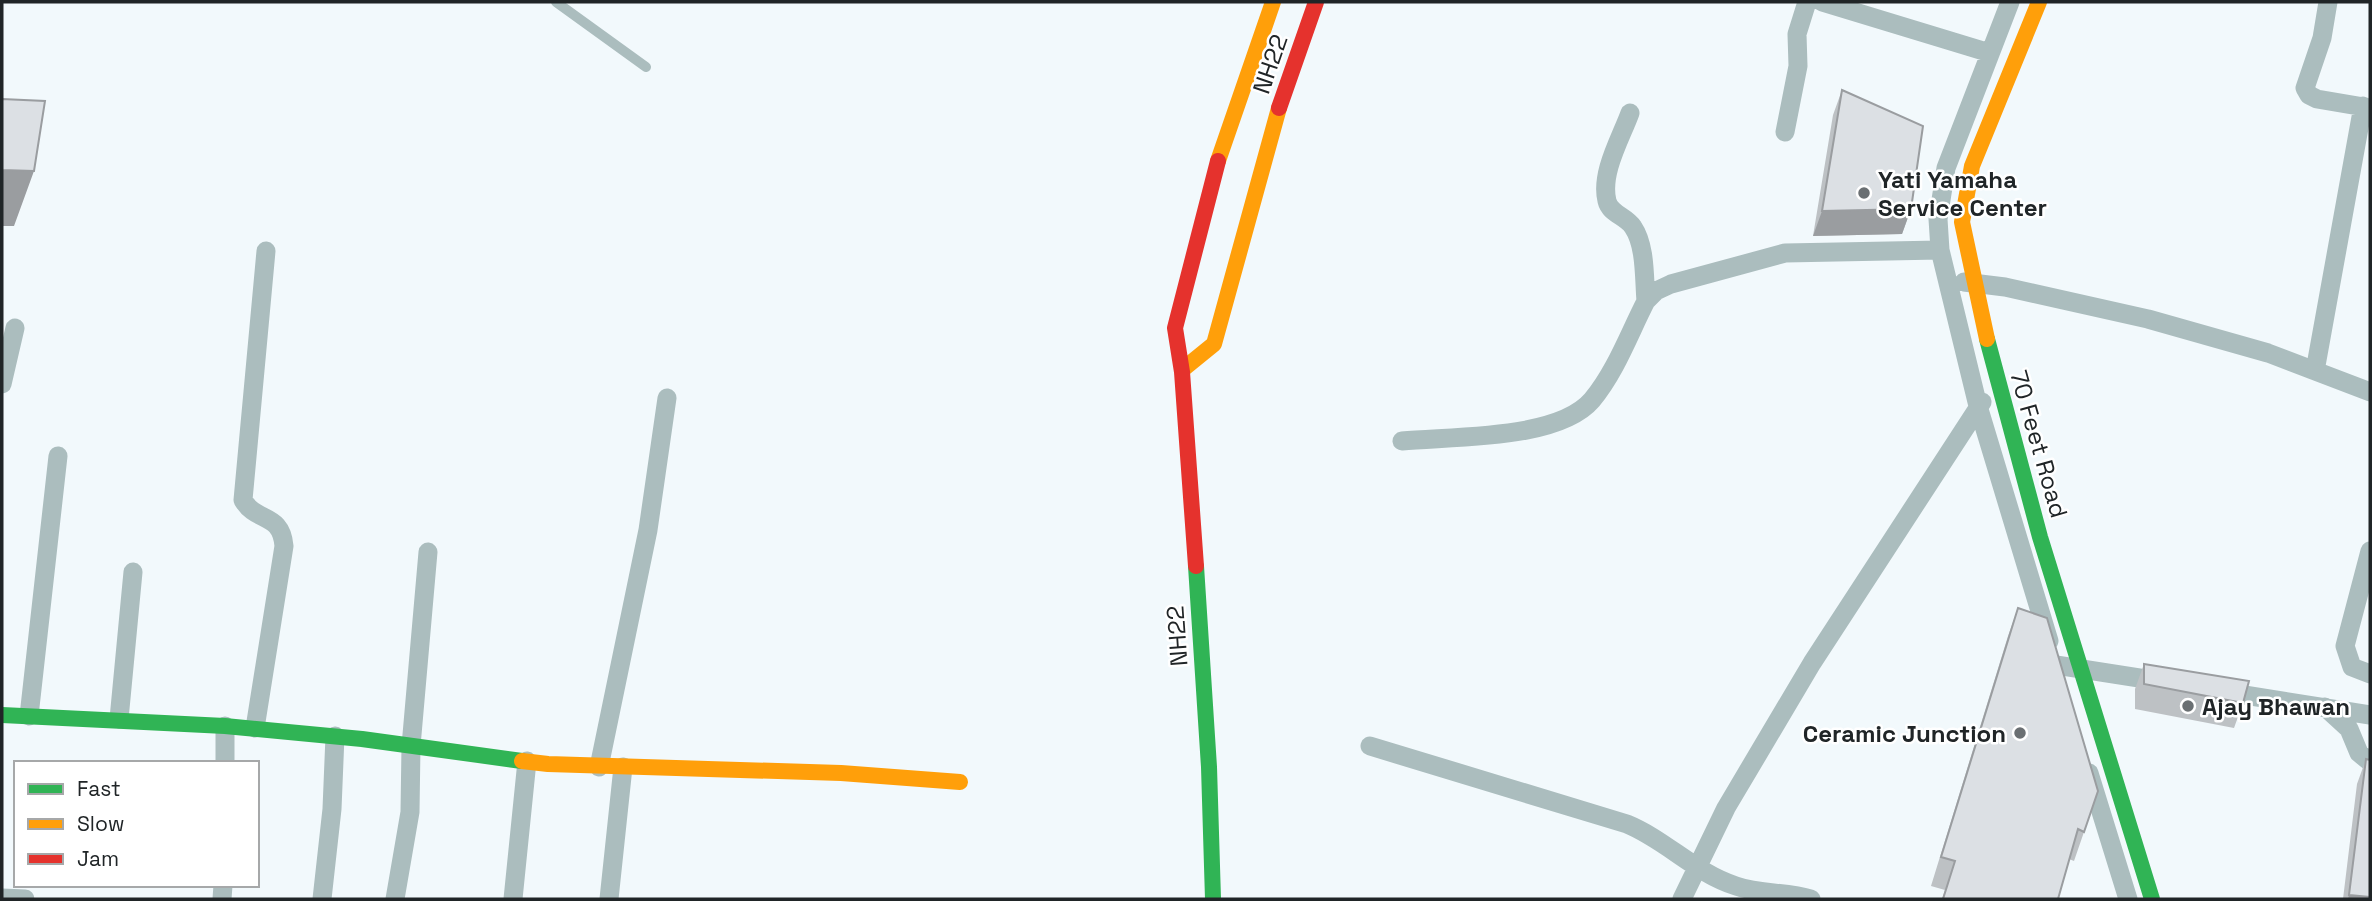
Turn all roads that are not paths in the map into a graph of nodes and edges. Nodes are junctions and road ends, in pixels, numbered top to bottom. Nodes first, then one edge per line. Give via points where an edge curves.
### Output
1 (556, 2) edge
2 (1273, 2) edge
3 (1317, 2) edge
4 (1807, 2) edge
5 (1822, 2) edge
6 (2010, 2) edge
7 (2039, 2) edge
8 (2328, 2) edge
9 (1990, 53) junction
10 (646, 67) dead end
11 (2367, 107) edge
12 (1630, 113) dead end
13 (1785, 132) dead end
14 (1940, 250) junction
15 (266, 251) dead end
16 (1973, 281) junction
17 (1949, 284) junction
18 (1646, 301) junction
19 (15, 328) dead end
20 (1182, 370) junction
21 (2315, 371) junction
22 (2, 384) edge
23 (1997, 385) junction
24 (2370, 393) edge
25 (667, 398) dead end
26 (1978, 406) junction
27 (1402, 441) dead end
28 (58, 456) dead end
29 (2370, 551) edge
30 (428, 552) dead end
31 (134, 572) dead end
32 (2056, 665) junction
33 (2081, 667) junction
34 (2370, 674) edge
35 (2064, 691) edge
36 (2324, 706) junction
37 (2, 715) edge
38 (2370, 715) edge
39 (29, 716) junction
40 (119, 719) junction
41 (225, 726) junction
42 (256, 728) junction
43 (335, 736) junction
44 (411, 746) junction
45 (1370, 746) dead end
46 (2084, 756) edge
47 (225, 761) edge
48 (527, 761) junction
49 (2370, 762) edge
50 (623, 767) junction
51 (599, 768) junction
52 (960, 782) dead end
53 (1696, 867) junction
54 (2, 898) edge
55 (25, 899) edge
56 (322, 899) edge
57 (396, 899) edge
58 (513, 899) edge
59 (609, 899) edge
60 (1213, 899) edge
61 (1682, 899) edge
62 (1811, 899) edge
63 (2128, 899) edge
64 (2152, 899) edge

1 - 10 lane
2 - 20 main road, NH22 via 1231,110 1206,197 1175,334
3 - 20 main road, NH22 via 1268,140 1214,345
4 - 13 street via 1797,34 1798,66
5 - 9 street
6 - 9 street, 70 Feet Road
7 - 16 main road, 70 Feet Road via 1965,193 1962,222
8 - 11 street via 2322,38 2305,88 2317,99
9 - 14 street, 70 Feet Road via 1946,168 1938,219
11 - 21 street
12 - 18 street via 1608,174 1607,203 1632,225 1637,237
14 - 17 street, 70 Feet Road
14 - 18 street via 1785,253 1671,284
15 - 42 street via 243,500 277,524 284,546
16 - 17 street
16 - 21 street via 2148,319
16 - 23 main road, 70 Feet Road
17 - 26 street, 70 Feet Road
18 - 27 street via 1600,389 1570,418 1532,430
19 - 22 street
20 - 60 main road, NH22
21 - 24 street
23 - 26 street
23 - 33 main road, 70 Feet Road
25 - 51 street via 648,530
26 - 32 street, 70 Feet Road
26 - 53 street via 1812,663 1726,807
28 - 39 street
29 - 34 street via 2345,646 2352,667
30 - 44 street
31 - 40 street
32 - 33 street
32 - 35 street, 70 Feet Road
33 - 36 street
33 - 64 main road, 70 Feet Road
36 - 38 street
36 - 49 street via 2349,730 2359,753
37 - 39 main road
39 - 40 main road
40 - 41 main road
41 - 42 main road
41 - 47 street
42 - 43 main road
43 - 44 main road
43 - 56 street
44 - 48 main road
44 - 57 street via 410,812
45 - 53 street via 1627,824 1659,839
46 - 63 street
48 - 51 main road
48 - 58 street
50 - 51 main road
50 - 52 main road via 841,773
50 - 59 street
53 - 61 street
53 - 62 street via 1736,886
54 - 55 street

